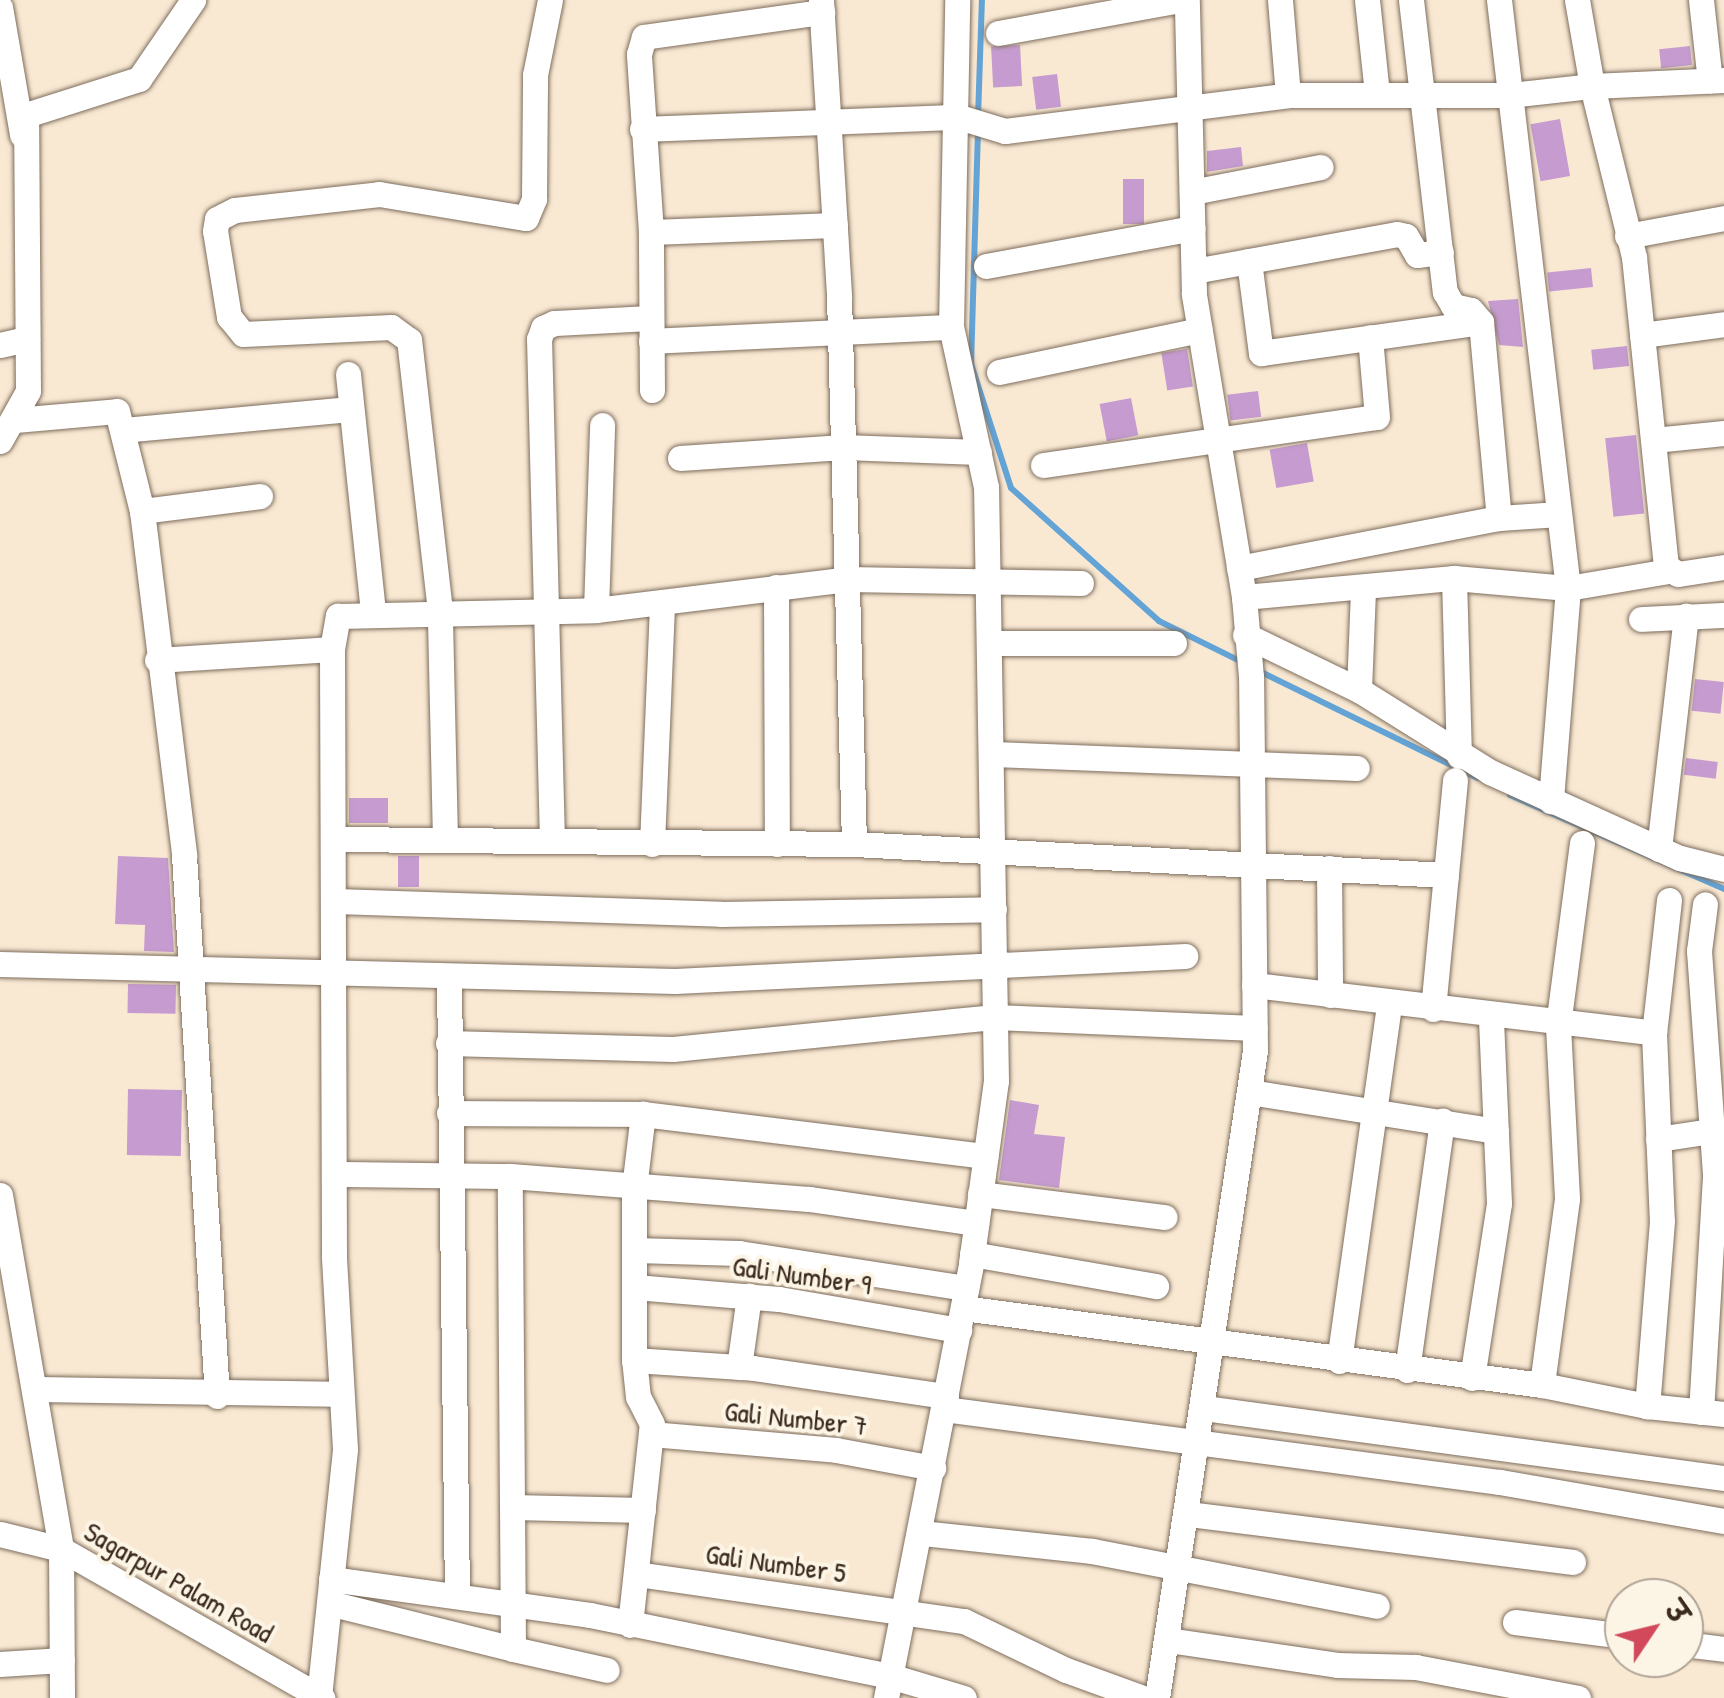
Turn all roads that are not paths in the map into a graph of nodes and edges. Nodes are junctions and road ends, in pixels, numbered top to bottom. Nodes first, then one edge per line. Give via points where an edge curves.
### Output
1 (193, 0) edge
2 (550, 0) edge
3 (958, 0) edge
4 (1179, 0) edge
5 (1186, 0) edge
6 (1280, 0) edge
7 (1367, 0) edge
8 (1411, 0) edge
9 (1499, 0) edge
10 (1577, 0) edge
11 (1701, 0) edge
12 (821, 6) edge
13 (0, 8) edge
14 (998, 33) dead end
15 (1717, 80) edge
16 (1592, 86) junction
17 (1424, 93) junction
18 (1377, 94) junction
19 (1288, 95) junction
20 (1510, 95) junction
21 (1190, 105) junction
22 (966, 118) junction
23 (828, 119) junction
24 (642, 129) junction
25 (22, 135) junction
26 (1321, 167) dead end
27 (1192, 192) junction
28 (12, 200) edge
29 (1724, 218) edge
30 (835, 225) junction
31 (1193, 228) junction
32 (651, 232) junction
33 (1628, 236) junction
34 (1441, 252) junction
35 (1250, 262) junction
36 (986, 266) dead end
37 (1194, 271) junction
38 (1481, 322) junction
39 (1724, 324) edge
40 (950, 327) junction
41 (840, 328) junction
42 (651, 329) junction
43 (1200, 330) junction
44 (1642, 335) junction
45 (1370, 337) junction
46 (27, 339) junction
47 (0, 345) edge
48 (999, 372) dead end
49 (348, 374) dead end
50 (652, 390) dead end
51 (351, 410) junction
52 (602, 425) dead end
53 (8, 430) edge
54 (123, 430) junction
55 (1724, 433) edge
56 (1216, 436) junction
57 (1654, 440) junction
58 (843, 447) junction
59 (979, 452) junction
60 (680, 458) dead end
61 (1043, 466) dead end
62 (260, 496) dead end
63 (142, 511) junction
64 (1559, 514) junction
65 (1499, 518) junction
66 (1724, 566) edge
67 (1239, 568) junction
68 (1669, 571) junction
69 (1454, 578) junction
70 (846, 579) junction
71 (1081, 583) dead end
72 (988, 584) junction
73 (776, 587) junction
74 (1568, 588) junction
75 (1364, 590) junction
76 (1244, 596) junction
77 (662, 602) junction
78 (545, 610) junction
79 (596, 610) junction
80 (440, 611) junction
81 (373, 612) junction
82 (1724, 615) edge
83 (1686, 616) junction
84 (1641, 619) dead end
85 (990, 642) junction
86 (1247, 642) junction
87 (1174, 643) dead end
88 (332, 649) junction
89 (157, 660) junction
90 (1359, 690) junction
91 (992, 754) junction
92 (1251, 762) junction
93 (1357, 768) dead end
94 (1457, 768) junction
95 (1550, 801) junction
96 (336, 840) junction
97 (445, 840) junction
98 (552, 842) junction
99 (1582, 843) dead end
100 (652, 844) junction
101 (777, 844) junction
102 (854, 844) junction
103 (1659, 849) junction
104 (993, 856) junction
105 (1253, 864) junction
106 (1329, 868) junction
107 (1724, 869) edge
108 (1446, 875) junction
109 (1669, 900) dead end
110 (336, 901) junction
111 (1705, 904) dead end
112 (994, 909) junction
113 (1184, 956) dead end
114 (994, 963) junction
115 (0, 964) edge
116 (192, 972) junction
117 (334, 977) junction
118 (449, 978) junction
119 (1254, 984) junction
120 (1330, 995) junction
121 (1389, 1003) junction
122 (1432, 1009) junction
123 (995, 1017) junction
124 (1491, 1017) junction
125 (1558, 1026) junction
126 (1255, 1028) junction
127 (1654, 1033) junction
128 (448, 1042) junction
129 (1250, 1092) junction
130 (1374, 1108) junction
131 (449, 1114) junction
132 (643, 1114) junction
133 (1442, 1120) junction
134 (1718, 1130) edge
135 (1496, 1131) junction
136 (1658, 1139) junction
137 (985, 1156) junction
138 (335, 1174) junction
139 (510, 1176) junction
140 (452, 1178) junction
141 (634, 1184) junction
142 (980, 1194) junction
143 (0, 1198) edge
144 (1165, 1217) dead end
145 (976, 1223) junction
146 (634, 1250) junction
147 (972, 1254) junction
148 (1156, 1286) dead end
149 (636, 1287) junction
150 (749, 1296) junction
151 (963, 1309) junction
152 (1214, 1345) junction
153 (634, 1360) junction
154 (1339, 1361) junction
155 (739, 1367) junction
156 (1407, 1370) junction
157 (1472, 1378) junction
158 (1542, 1385) junction
159 (34, 1390) junction
160 (338, 1394) junction
161 (216, 1396) junction
162 (945, 1403) junction
163 (1647, 1406) junction
164 (1204, 1408) junction
165 (1712, 1413) edge
166 (651, 1434) junction
167 (1198, 1444) junction
168 (934, 1468) junction
169 (1724, 1478) edge
170 (514, 1507) junction
171 (643, 1510) junction
172 (1188, 1514) junction
173 (1724, 1521) edge
174 (921, 1533) junction
175 (0, 1534) edge
176 (61, 1550) junction
177 (1573, 1562) dead end
178 (1179, 1571) junction
179 (637, 1574) junction
180 (330, 1591) junction
181 (457, 1594) junction
182 (516, 1602) junction
183 (1377, 1606) dead end
184 (907, 1611) junction
185 (1515, 1622) dead end
186 (630, 1626) junction
187 (1604, 1633) edge
188 (1168, 1640) junction
189 (512, 1649) junction
190 (62, 1660) junction
191 (0, 1664) edge
192 (607, 1670) dead end
193 (281, 1687) edge
194 (888, 1687) edge
195 (62, 1698) edge
196 (320, 1698) edge
197 (964, 1698) edge
198 (1143, 1698) edge
199 (1157, 1698) edge
200 (1578, 1698) edge

1 - 25 street via 139,79 26,115
2 - 80 street via 535,75 534,199 526,218 379,194 235,210 217,220 228,317 243,334 391,327 409,340
3 - 22 street
4 - 14 street
5 - 21 street
6 - 19 street
7 - 18 street
8 - 17 street
9 - 20 street
10 - 16 street
11 - 15 street
12 - 23 street
12 - 24 street via 644,38
13 - 25 street
15 - 16 street
16 - 20 street
16 - 33 street
17 - 18 street
17 - 20 street
17 - 34 street
18 - 19 street
19 - 21 street
20 - 64 street
21 - 22 street via 996,130
21 - 27 street
22 - 23 street
22 - 40 street
23 - 24 street
23 - 30 street
24 - 32 street
25 - 28 street
26 - 27 street
27 - 31 street
28 - 46 street
29 - 33 street
30 - 32 street
30 - 41 street
31 - 36 street
31 - 37 street
32 - 42 street
33 - 44 street
34 - 35 street via 1417,254 1406,236 1396,234
34 - 38 street via 1448,301
35 - 37 street
35 - 45 street via 1261,353
37 - 43 street
38 - 45 street
38 - 65 street
39 - 44 street
40 - 41 street
40 - 59 street
41 - 42 street
41 - 58 street
42 - 50 street
42 - 78 street via 542,328
43 - 48 street
43 - 56 street
44 - 57 street
45 - 56 street via 1378,417
46 - 47 street
46 - 53 street via 28,391
49 - 51 street
51 - 54 street
51 - 81 street
52 - 79 street
53 - 54 street via 109,408 117,411
54 - 63 street
55 - 57 street
56 - 61 street
56 - 67 street
57 - 68 street
58 - 59 street
58 - 60 street
58 - 70 street
59 - 72 street
62 - 63 street
63 - 89 street
64 - 65 street
64 - 74 street
65 - 67 street
66 - 68 street
67 - 76 street
68 - 74 street
69 - 74 street
69 - 75 street
69 - 94 street
70 - 72 street
70 - 73 street
70 - 102 street
71 - 72 street
72 - 85 street
73 - 77 street
73 - 101 street
74 - 95 street
75 - 76 street
75 - 90 street
76 - 86 street
77 - 79 street
77 - 100 street
78 - 79 street
78 - 80 street
78 - 98 street
80 - 81 street
80 - 97 street
81 - 88 street via 338,616
82 - 83 street
83 - 84 street
83 - 103 street
85 - 87 street
85 - 91 street
86 - 90 street
86 - 92 street
88 - 89 street
88 - 96 street
89 - 116 street via 184,855
90 - 94 street
91 - 92 street
91 - 104 street
92 - 93 street
92 - 105 street
94 - 95 street
94 - 108 street
95 - 103 street
96 - 97 street
96 - 110 street
97 - 98 street
98 - 100 street
99 - 125 street
100 - 101 street
101 - 102 street
102 - 104 street
103 - 107 street
104 - 105 street
104 - 112 street
105 - 106 street
105 - 119 street
106 - 108 street
106 - 120 street
108 - 122 street
109 - 127 street
110 - 112 street via 721,914
110 - 117 street
111 - 134 street via 1699,951
112 - 114 street
113 - 114 street
114 - 118 street via 675,981
114 - 123 street
115 - 116 street
116 - 117 street
116 - 161 street
117 - 118 street
117 - 138 street
118 - 128 street
119 - 120 street
119 - 126 street
120 - 121 street
121 - 122 street
121 - 130 street
122 - 124 street
123 - 126 street
123 - 128 street via 673,1049
123 - 137 street via 996,1080
124 - 125 street
124 - 135 street
125 - 127 street
125 - 158 street via 1567,1199
126 - 129 street
127 - 136 street
128 - 131 street
129 - 130 street
129 - 152 street
130 - 133 street
130 - 154 street
131 - 132 street
131 - 140 street
132 - 137 street
132 - 141 street
133 - 135 street
133 - 156 street
134 - 136 street
134 - 165 street
135 - 157 street via 1499,1204
136 - 163 street via 1662,1220
137 - 142 street
138 - 140 street
138 - 160 street
139 - 140 street
139 - 141 street
139 - 170 street
140 - 181 street
141 - 145 street
141 - 146 street
142 - 144 street
142 - 145 street
143 - 159 street
145 - 147 street
146 - 149 street
146 - 151 street via 738,1254
147 - 148 street
147 - 151 street
149 - 150 street, Gali Number 9
149 - 153 street
150 - 151 street, Gali Number 9
150 - 155 street
151 - 152 street
151 - 162 street
152 - 154 street
152 - 164 street
153 - 155 street
153 - 166 street
154 - 156 street
155 - 162 street
156 - 157 street
157 - 158 street
158 - 163 street
159 - 161 street
159 - 176 street
160 - 161 street
160 - 180 street via 345,1450
162 - 167 street
162 - 168 street
163 - 165 street
164 - 167 street
164 - 169 street
166 - 168 street, Gali Number 7 via 836,1450
166 - 171 street
167 - 172 street
167 - 173 street via 1500,1482
168 - 174 street
170 - 171 street
170 - 182 street
171 - 179 street
172 - 177 street
172 - 178 street
174 - 178 street via 1092,1551
174 - 184 street
175 - 176 street, Sagarpur Palam Road
176 - 190 street
176 - 193 street, Sagarpur Palam Road
178 - 183 street
178 - 188 street
179 - 184 street, Gali Number 5
179 - 186 street
180 - 181 street
180 - 189 street
180 - 196 street
181 - 182 street
182 - 186 street
182 - 189 street
184 - 194 street
184 - 198 street, Gali Number 5 via 964,1621
185 - 187 street
186 - 194 street
188 - 199 street
188 - 200 street via 1337,1665 1416,1667
189 - 192 street
190 - 191 street
190 - 195 street
193 - 196 street, Sagarpur Palam Road
194 - 197 street

